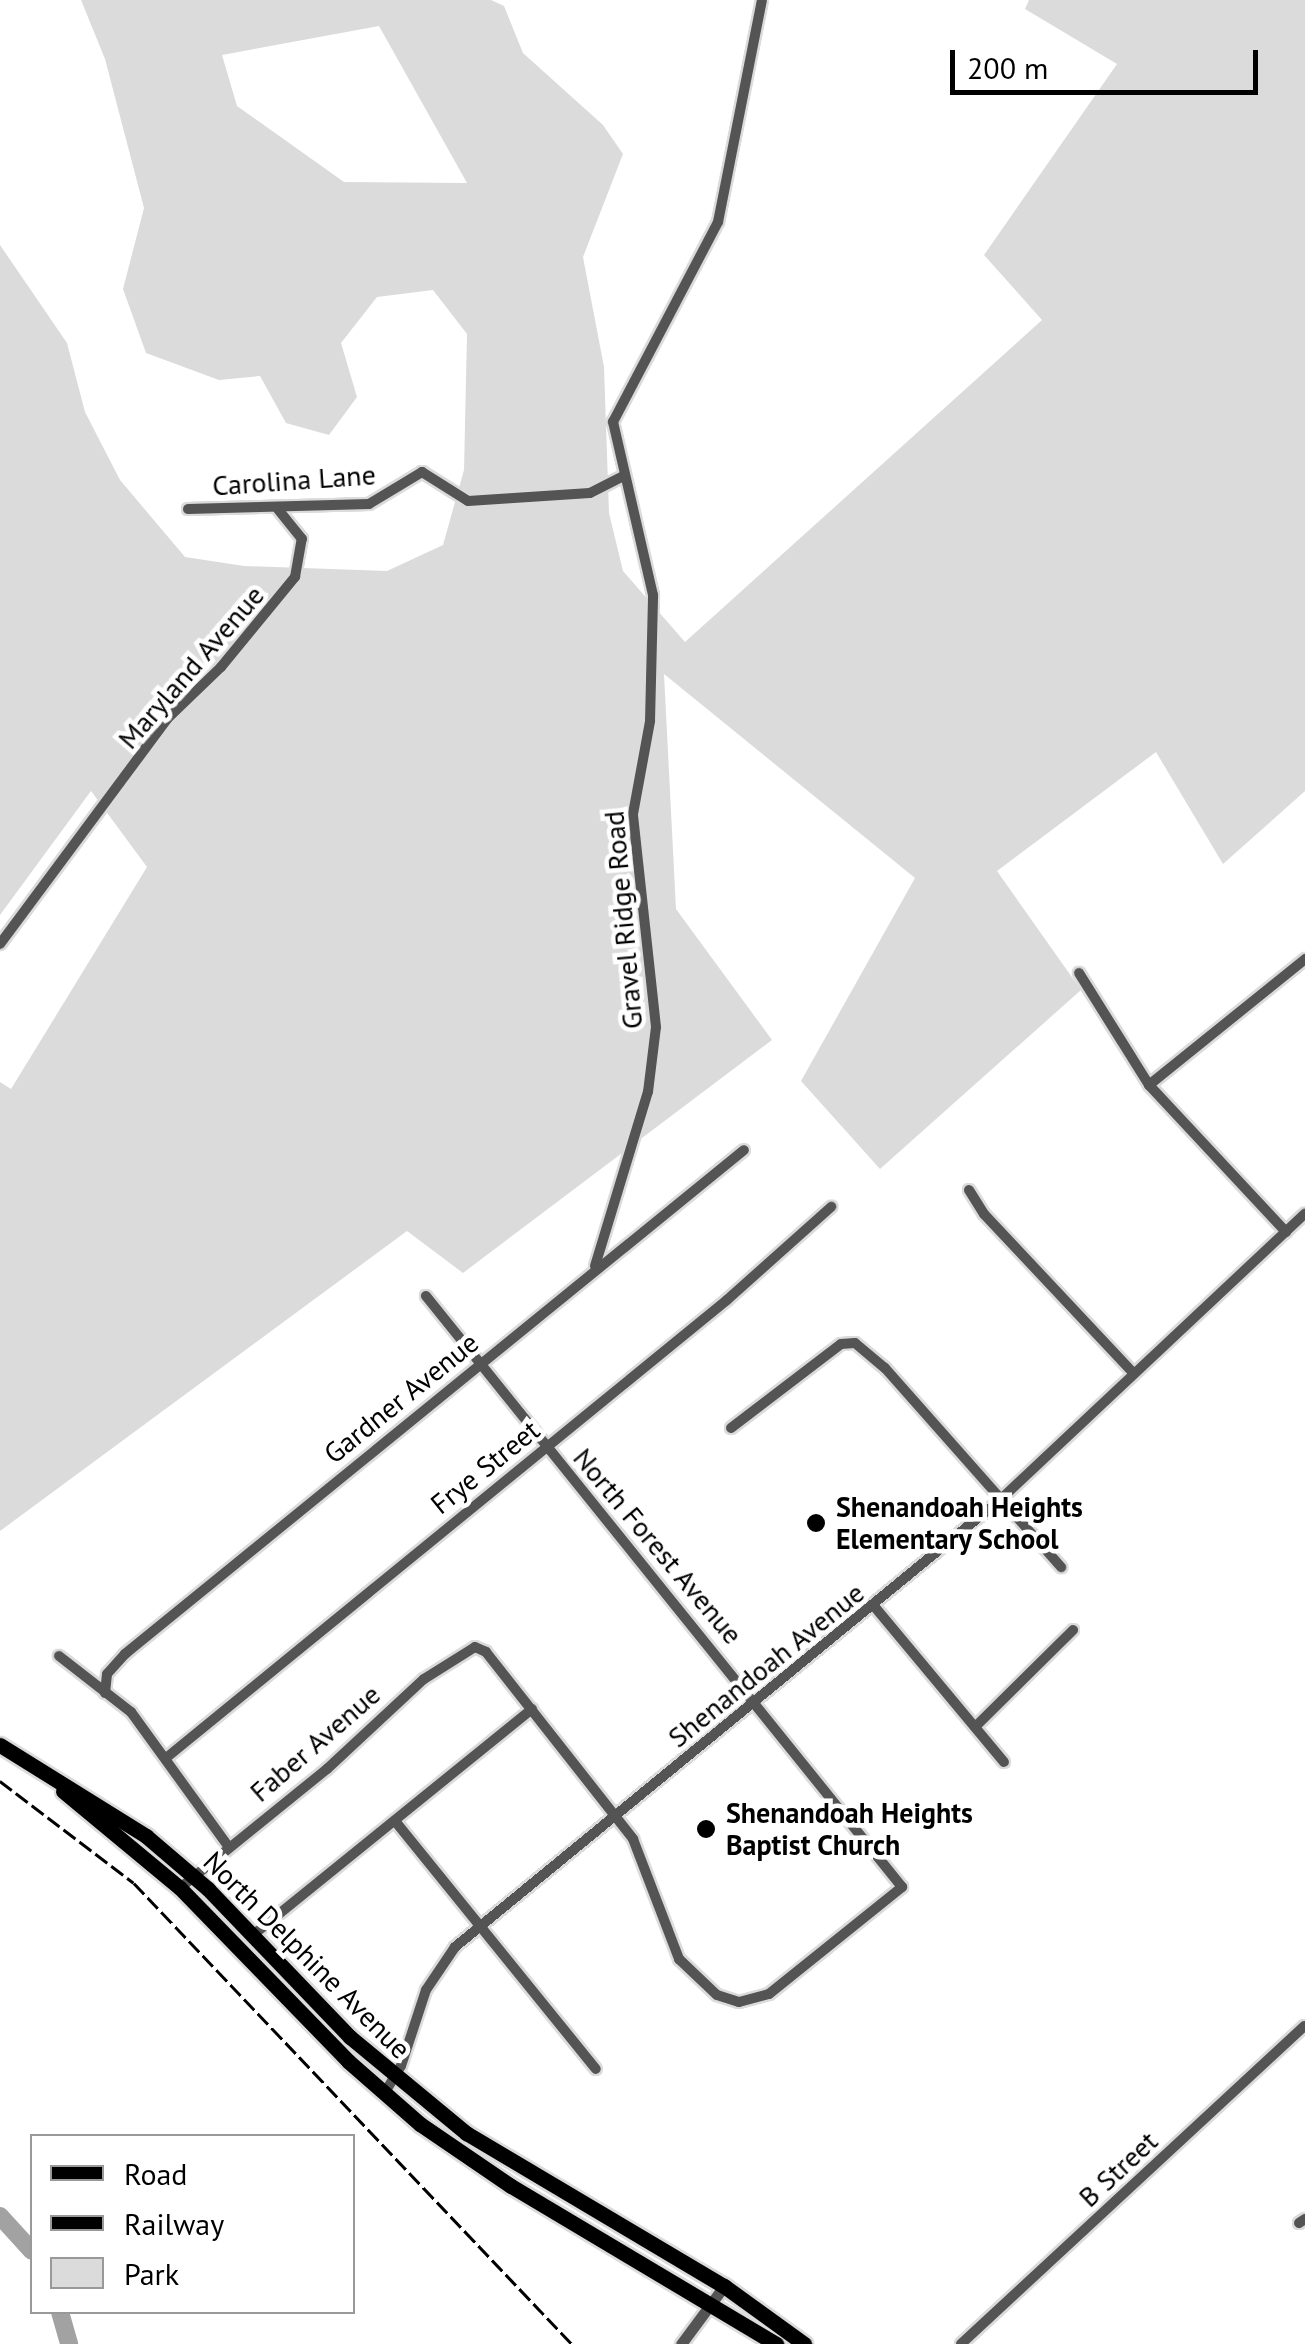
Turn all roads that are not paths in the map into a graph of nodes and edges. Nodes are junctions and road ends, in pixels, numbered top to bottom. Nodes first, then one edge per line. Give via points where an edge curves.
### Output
1 (762, 0) edge
2 (622, 476) junction
3 (188, 509) dead end
4 (278, 509) junction
5 (0, 944) edge
6 (1305, 959) edge
7 (1079, 973) dead end
8 (1149, 1084) junction
9 (744, 1150) dead end
10 (970, 1190) dead end
11 (831, 1207) dead end
12 (1305, 1214) edge
13 (1286, 1232) junction
14 (595, 1266) junction
15 (426, 1296) dead end
16 (478, 1365) junction
17 (1134, 1374) junction
18 (732, 1428) dead end
19 (546, 1446) junction
20 (1001, 1499) junction
21 (1060, 1568) dead end
22 (874, 1606) junction
23 (1074, 1630) dead end
24 (59, 1656) dead end
25 (105, 1693) junction
26 (758, 1702) junction
27 (532, 1709) junction
28 (975, 1727) junction
29 (0, 1746) edge
30 (166, 1758) junction
31 (1004, 1762) dead end
32 (28, 1763) junction
33 (617, 1816) junction
34 (395, 1821) junction
35 (228, 1846) junction
36 (195, 1878) junction
37 (180, 1888) junction
38 (480, 1927) junction
39 (253, 1935) junction
40 (1305, 2026) edge
41 (596, 2069) dead end
42 (395, 2077) junction
43 (384, 2094) junction
44 (724, 2286) junction
45 (713, 2301) junction
46 (681, 2344) edge
47 (776, 2344) edge
48 (804, 2344) edge
49 (960, 2344) edge

1 - 2 street, Gravel Ridge Road via 718,222 613,422
2 - 4 street, Carolina Lane via 590,493 468,501 422,472 369,504
2 - 14 street, Gravel Ridge Road via 653,594 650,721 633,814 651,936 653,1064
3 - 4 street, Carolina Lane
4 - 5 street, Maryland Avenue via 302,539 296,577 221,668 167,719
6 - 8 street
7 - 8 street
8 - 13 street
9 - 14 street, Gardner Avenue
10 - 17 street via 984,1214
11 - 19 street, Frye Street
12 - 13 street, Shenandoah Avenue
13 - 17 street, Shenandoah Avenue
14 - 16 street, Gardner Avenue
15 - 16 street, North Forest Avenue
16 - 19 street, North Forest Avenue
16 - 25 street, Gardner Avenue via 124,1654 107,1674
17 - 20 street, Shenandoah Avenue
18 - 20 street via 841,1344 855,1343
19 - 26 street, North Forest Avenue
19 - 30 street, Frye Street
20 - 21 street
20 - 22 street, Shenandoah Avenue
22 - 26 street, Shenandoah Avenue
22 - 28 street
23 - 28 street
24 - 25 street
25 - 30 street via 131,1712
26 - 33 street, Shenandoah Avenue
26 - 33 street, North Forest Avenue via 893,1870 902,1886 893,1898 760,1999 727,1999 684,1966 643,1857
27 - 33 street
27 - 34 street
27 - 35 street, Faber Avenue via 486,1652 469,1648 424,1678 327,1769
28 - 31 street
29 - 32 main road, North Delphine Avenue
30 - 35 street
32 - 36 main road, North Delphine Avenue via 114,1812
32 - 37 main road, North Delphine Avenue
33 - 38 street, Shenandoah Avenue
34 - 38 street
34 - 39 street
35 - 36 street, Faber Avenue
36 - 37 street, Faber Avenue
36 - 39 main road, North Delphine Avenue
37 - 43 main road, North Delphine Avenue
38 - 41 street
38 - 42 street, Shenandoah Avenue via 434,1974
39 - 42 main road, North Delphine Avenue
40 - 49 street, B Street
42 - 43 street, Shenandoah Avenue
42 - 44 main road, North Delphine Avenue via 512,2165
43 - 45 main road, North Delphine Avenue via 511,2186
44 - 45 street
44 - 48 main road, North Delphine Avenue
45 - 46 street
45 - 47 main road, North Delphine Avenue

